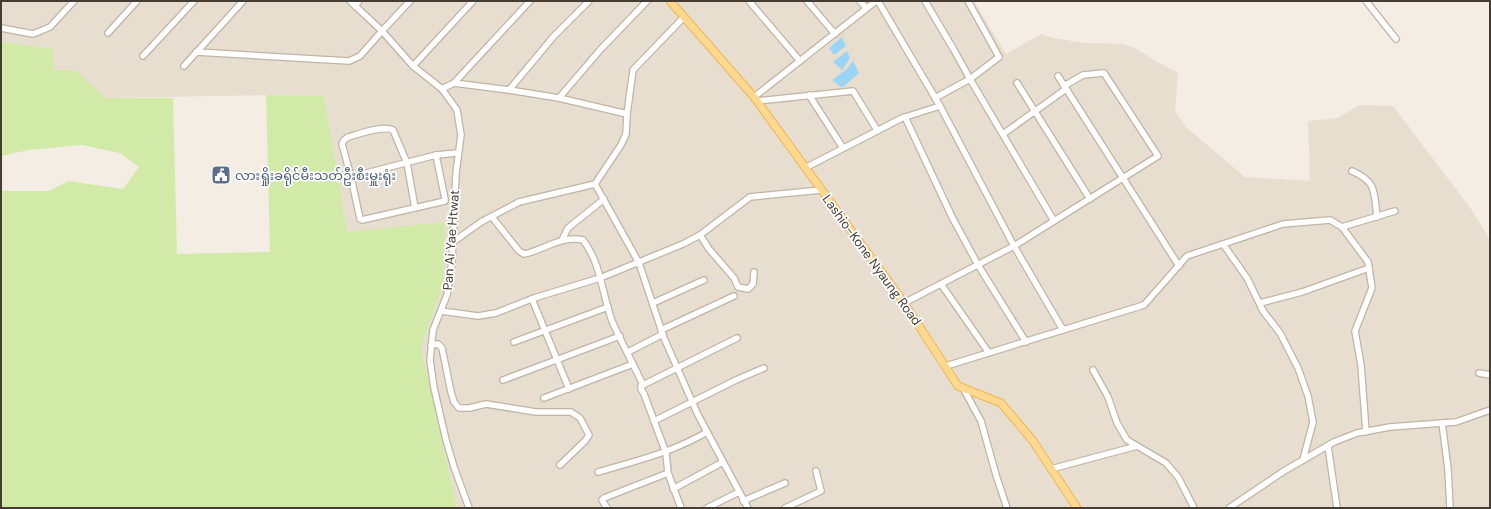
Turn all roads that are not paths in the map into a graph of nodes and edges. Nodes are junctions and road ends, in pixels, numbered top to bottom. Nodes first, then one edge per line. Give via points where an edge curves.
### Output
1 (74, 1) edge
2 (137, 1) edge
3 (194, 1) edge
4 (243, 1) edge
5 (350, 1) edge
6 (410, 1) edge
7 (473, 1) edge
8 (530, 1) edge
9 (589, 1) edge
10 (647, 1) edge
11 (670, 1) edge
12 (749, 1) edge
13 (807, 1) edge
14 (860, 1) edge
15 (877, 1) edge
16 (925, 1) edge
17 (968, 1) edge
18 (1366, 1) edge
19 (357, 3) edge
20 (866, 8) junction
21 (684, 17) junction
22 (1, 28) edge
23 (382, 31) junction
24 (108, 34) dead end
25 (835, 34) junction
26 (1396, 38) dead end
27 (196, 52) junction
28 (143, 56) dead end
29 (800, 62) junction
30 (184, 66) dead end
31 (413, 66) junction
32 (1058, 76) dead end
33 (970, 79) junction
34 (454, 83) junction
35 (1017, 83) dead end
36 (1065, 87) junction
37 (442, 89) junction
38 (508, 90) junction
39 (809, 95) junction
40 (559, 98) junction
41 (935, 98) junction
42 (755, 99) junction
43 (940, 106) junction
44 (1034, 111) junction
45 (627, 114) junction
46 (905, 117) junction
47 (878, 130) junction
48 (1003, 134) junction
49 (843, 148) junction
50 (458, 153) junction
51 (436, 155) junction
52 (407, 163) junction
53 (805, 168) junction
54 (1352, 171) dead end
55 (351, 177) junction
56 (1123, 178) junction
57 (595, 184) junction
58 (821, 190) junction
59 (1090, 198) junction
60 (604, 199) junction
61 (415, 208) junction
62 (1395, 211) dead end
63 (1377, 216) junction
64 (492, 217) junction
65 (1054, 221) junction
66 (1342, 227) junction
67 (700, 235) junction
68 (562, 240) junction
69 (453, 242) junction
70 (1223, 244) junction
71 (1014, 246) junction
72 (639, 263) junction
73 (978, 265) junction
74 (1179, 266) junction
75 (1369, 268) junction
76 (754, 272) dead end
77 (600, 278) junction
78 (704, 280) dead end
79 (941, 284) junction
80 (734, 296) dead end
81 (532, 299) junction
82 (653, 303) junction
83 (904, 303) junction
84 (1260, 303) junction
85 (608, 307) junction
86 (441, 311) junction
87 (1063, 330) junction
88 (544, 331) junction
89 (662, 332) junction
90 (620, 336) junction
91 (738, 338) dead end
92 (514, 342) dead end
93 (1026, 342) junction
94 (431, 345) junction
95 (628, 352) junction
96 (989, 353) junction
97 (557, 361) junction
98 (633, 364) junction
99 (946, 366) junction
100 (764, 368) dead end
101 (678, 369) junction
102 (1093, 370) dead end
103 (1479, 373) dead end
104 (1490, 375) edge
105 (503, 380) dead end
106 (643, 385) junction
107 (963, 388) junction
108 (569, 389) junction
109 (544, 398) dead end
110 (693, 402) junction
111 (1490, 410) edge
112 (654, 421) junction
113 (1442, 423) junction
114 (707, 432) junction
115 (1366, 432) junction
116 (1137, 446) junction
117 (1328, 446) junction
118 (666, 453) junction
119 (1303, 460) junction
120 (723, 462) junction
121 (560, 465) dead end
122 (1051, 469) junction
123 (816, 471) dead end
124 (598, 472) dead end
125 (668, 473) junction
126 (785, 483) dead end
127 (673, 489) junction
128 (739, 492) junction
129 (743, 501) junction
130 (469, 508) edge
131 (607, 508) edge
132 (681, 508) edge
133 (707, 508) edge
134 (748, 508) edge
135 (785, 508) edge
136 (1007, 508) edge
137 (1077, 508) edge
138 (1194, 508) edge
139 (1229, 508) edge
140 (1337, 508) edge
141 (1450, 508) edge

1 - 22 street via 50,27 33,34
2 - 24 street
3 - 28 street
4 - 27 street
5 - 19 street, Pan Ai Yae Htwat
6 - 23 street
7 - 31 street
8 - 34 street
9 - 38 street via 554,36
10 - 40 street
11 - 21 main road, Lashio-Kone Nyaung Road
12 - 29 street
13 - 25 street
14 - 20 street
15 - 20 street
15 - 41 street
16 - 33 street
17 - 33 street via 999,57
18 - 26 street
19 - 23 street, Pan Ai Yae Htwat
20 - 25 street
21 - 42 main road, Lashio-Kone Nyaung Road
21 - 45 street via 634,70
23 - 27 street via 360,56 349,61
23 - 31 street, Pan Ai Yae Htwat
25 - 29 street
27 - 30 street
29 - 42 street
31 - 37 street, Pan Ai Yae Htwat
32 - 36 street
33 - 41 street
33 - 48 street
34 - 37 street
34 - 38 street
35 - 44 street
36 - 44 street
36 - 56 street
36 - 56 street via 1083,75 1104,73 1158,156
37 - 50 street, Pan Ai Yae Htwat via 457,110 461,135
38 - 40 street
39 - 42 street
39 - 47 street via 853,91
39 - 49 street
40 - 45 street
41 - 43 street
42 - 53 main road, Lashio-Kone Nyaung Road
43 - 46 street
43 - 71 street
44 - 48 street
44 - 59 street
45 - 57 street via 626,134 622,145
46 - 47 street
46 - 73 street via 952,217
47 - 49 street
48 - 65 street
49 - 53 street
50 - 51 street
50 - 69 street, Pan Ai Yae Htwat
51 - 52 street
51 - 61 street via 445,201
52 - 55 street
52 - 55 street via 395,134 388,128 382,128 344,140 342,144
52 - 61 street
53 - 58 main road, Lashio-Kone Nyaung Road
54 - 63 street via 1365,176 1374,189
55 - 61 street via 362,220
56 - 59 street
56 - 74 street
57 - 60 street
57 - 64 street via 519,202
58 - 67 street via 750,197
58 - 83 main road, Lashio-Kone Nyaung Road
59 - 65 street
60 - 68 street via 568,228
60 - 72 street
62 - 63 street
63 - 66 street
64 - 68 street via 519,252 524,254
64 - 69 street
65 - 71 street
66 - 70 street via 1330,220 1283,224
66 - 75 street via 1368,262
67 - 72 street
67 - 76 street via 734,278 738,287 748,289 753,284
68 - 77 street via 583,240 587,244
69 - 86 street, Pan Ai Yae Htwat via 447,294
70 - 74 street via 1187,256
70 - 84 street via 1247,278
71 - 73 street
71 - 87 street
72 - 77 street
72 - 82 street
73 - 79 street
73 - 93 street
74 - 87 street via 1144,305
75 - 84 street via 1302,292
75 - 115 street via 1372,288 1355,331 1361,365
77 - 81 street
77 - 85 street
78 - 82 street
79 - 83 street
79 - 96 street
80 - 89 street
81 - 86 street via 496,313 478,316
81 - 88 street
82 - 89 street
83 - 99 main road, Lashio-Kone Nyaung Road
84 - 119 street via 1280,333 1298,368 1308,396 1313,422
85 - 88 street
85 - 90 street
86 - 94 street, Pan Ai Yae Htwat via 433,330
87 - 93 street
88 - 92 street
88 - 97 street
89 - 95 street
89 - 101 street
90 - 95 street
90 - 97 street
91 - 101 street
93 - 96 street
94 - 121 street via 438,344 442,348 451,392 459,408 486,404 536,412 571,412 580,418 589,435
94 - 130 street, Pan Ai Yae Htwat via 430,360 434,388 444,432
95 - 98 street
96 - 99 street
97 - 105 street
97 - 108 street
98 - 106 street
98 - 108 street
99 - 107 main road, Lashio-Kone Nyaung Road via 958,386
100 - 110 street
101 - 106 street
101 - 110 street
102 - 116 street via 1108,397 1117,423 1127,440
103 - 104 street
106 - 112 street via 641,389
107 - 122 main road, Lashio-Kone Nyaung Road via 1001,402 1033,441
107 - 136 street via 981,421
108 - 109 street
110 - 112 street
110 - 114 street
111 - 113 street via 1456,422
112 - 118 street
113 - 115 street via 1390,427
113 - 141 street
114 - 118 street
114 - 120 street
115 - 117 street
116 - 122 street
116 - 138 street via 1166,464 1178,477
117 - 119 street
117 - 140 street
118 - 124 street
118 - 125 street
119 - 139 street
120 - 127 street
120 - 128 street
122 - 137 main road, Lashio-Kone Nyaung Road
123 - 135 street via 821,491
125 - 127 street
125 - 131 street via 603,499
126 - 129 street
127 - 132 street
128 - 129 street
128 - 133 street
129 - 134 street

